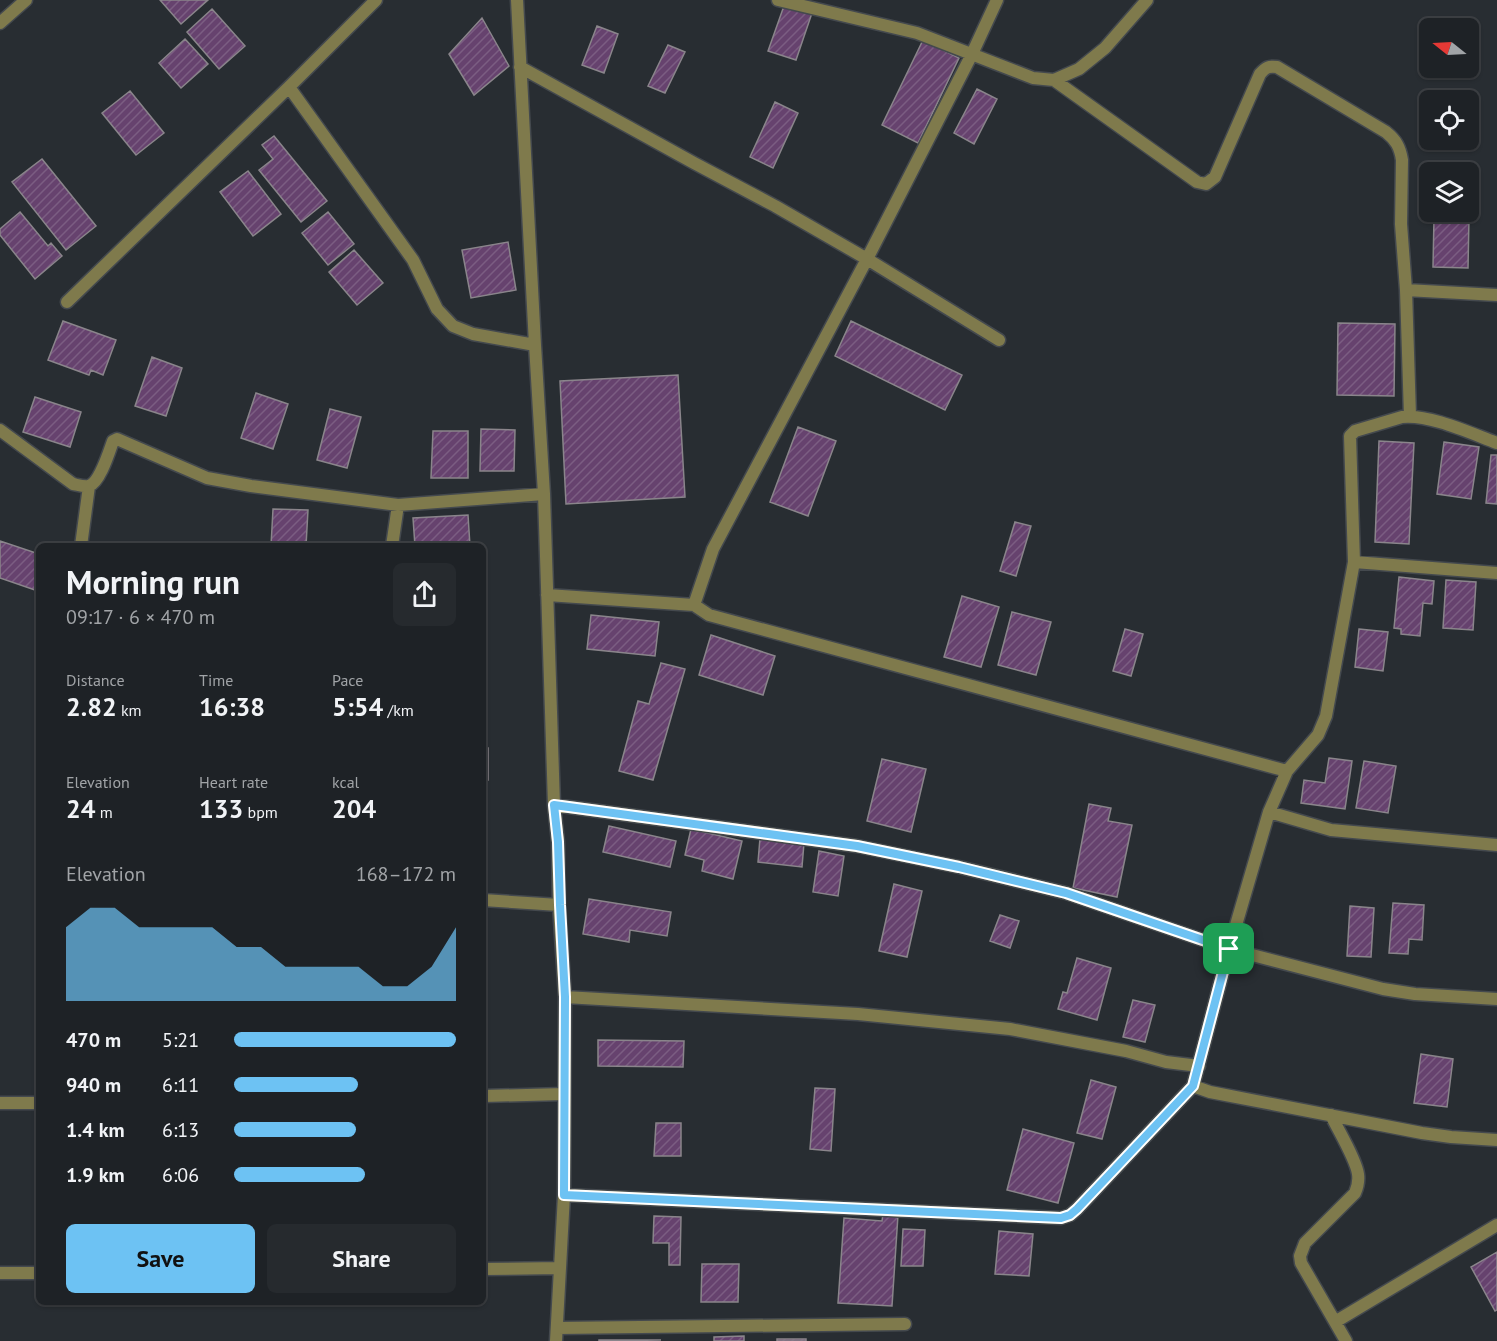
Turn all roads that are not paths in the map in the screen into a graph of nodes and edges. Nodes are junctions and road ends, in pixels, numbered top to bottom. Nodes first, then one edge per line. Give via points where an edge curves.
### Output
1 (27, 0) edge
2 (517, 0) edge
3 (778, 0) edge
4 (997, 0) edge
5 (1147, 0) edge
6 (373, 1) edge
7 (0, 23) edge
8 (972, 54) junction
9 (520, 67) junction
10 (1054, 80) junction
11 (289, 87) junction
12 (867, 259) junction
13 (1406, 290) junction
14 (1497, 296) edge
15 (67, 302) dead end
16 (999, 340) dead end
17 (535, 345) junction
18 (1410, 416) junction
19 (0, 430) edge
20 (1497, 443) edge
21 (89, 486) junction
22 (544, 494) junction
23 (398, 505) junction
24 (81, 543) edge
25 (392, 543) edge
26 (1354, 562) junction
27 (1497, 573) edge
28 (547, 595) junction
29 (694, 606) junction
30 (1287, 771) junction
31 (554, 805) junction
32 (1269, 812) junction
33 (1497, 845) edge
34 (486, 900) edge
35 (560, 905) junction
36 (1229, 949) junction
37 (565, 997) junction
38 (1497, 999) edge
39 (1198, 1066) junction
40 (1193, 1086) junction
41 (564, 1094) junction
42 (486, 1096) edge
43 (0, 1103) edge
44 (36, 1103) edge
45 (1331, 1115) junction
46 (1497, 1140) edge
47 (564, 1195) junction
48 (1497, 1225) edge
49 (560, 1268) junction
50 (486, 1269) edge
51 (0, 1273) edge
52 (36, 1273) edge
53 (1335, 1322) junction
54 (905, 1323) dead end
55 (556, 1335) edge
56 (1346, 1341) edge

1 - 7 street
2 - 9 street
3 - 8 street via 916,33
4 - 8 street
5 - 10 street via 1105,48 1079,69
6 - 11 street
8 - 10 street via 1033,78
8 - 12 street
9 - 12 street
9 - 17 street
10 - 13 street via 1201,184 1215,177 1265,68 1277,67 1346,108 1395,139 1400,150
11 - 15 street
11 - 17 street via 413,260 437,309 453,326 473,334
12 - 16 street
12 - 29 street via 713,549
13 - 14 street
13 - 18 street
17 - 22 street
18 - 20 street
18 - 26 street via 1355,431 1350,436
19 - 21 street via 74,484
21 - 23 street via 99,476 117,440 207,478
21 - 24 street
22 - 23 street
22 - 28 street
23 - 25 street
26 - 27 street
26 - 30 street via 1326,716 1318,735
28 - 29 street
28 - 31 street
29 - 30 street via 709,615
30 - 32 street
31 - 35 street
31 - 36 street via 857,846 959,867 1066,893
32 - 33 street via 1331,830
32 - 36 street
34 - 35 street
35 - 37 street
36 - 38 street via 1383,989
36 - 39 street
37 - 39 street via 858,1014 1010,1029
37 - 41 street
39 - 40 street
40 - 45 street
40 - 47 street via 1077,1209 1061,1218
41 - 42 street
41 - 47 street
43 - 44 street
45 - 46 street via 1422,1133
45 - 53 street via 1355,1164 1359,1184 1355,1193 1305,1243 1300,1256
47 - 49 street
48 - 53 street
49 - 50 street
49 - 55 street
51 - 52 street
53 - 56 street
54 - 55 street

